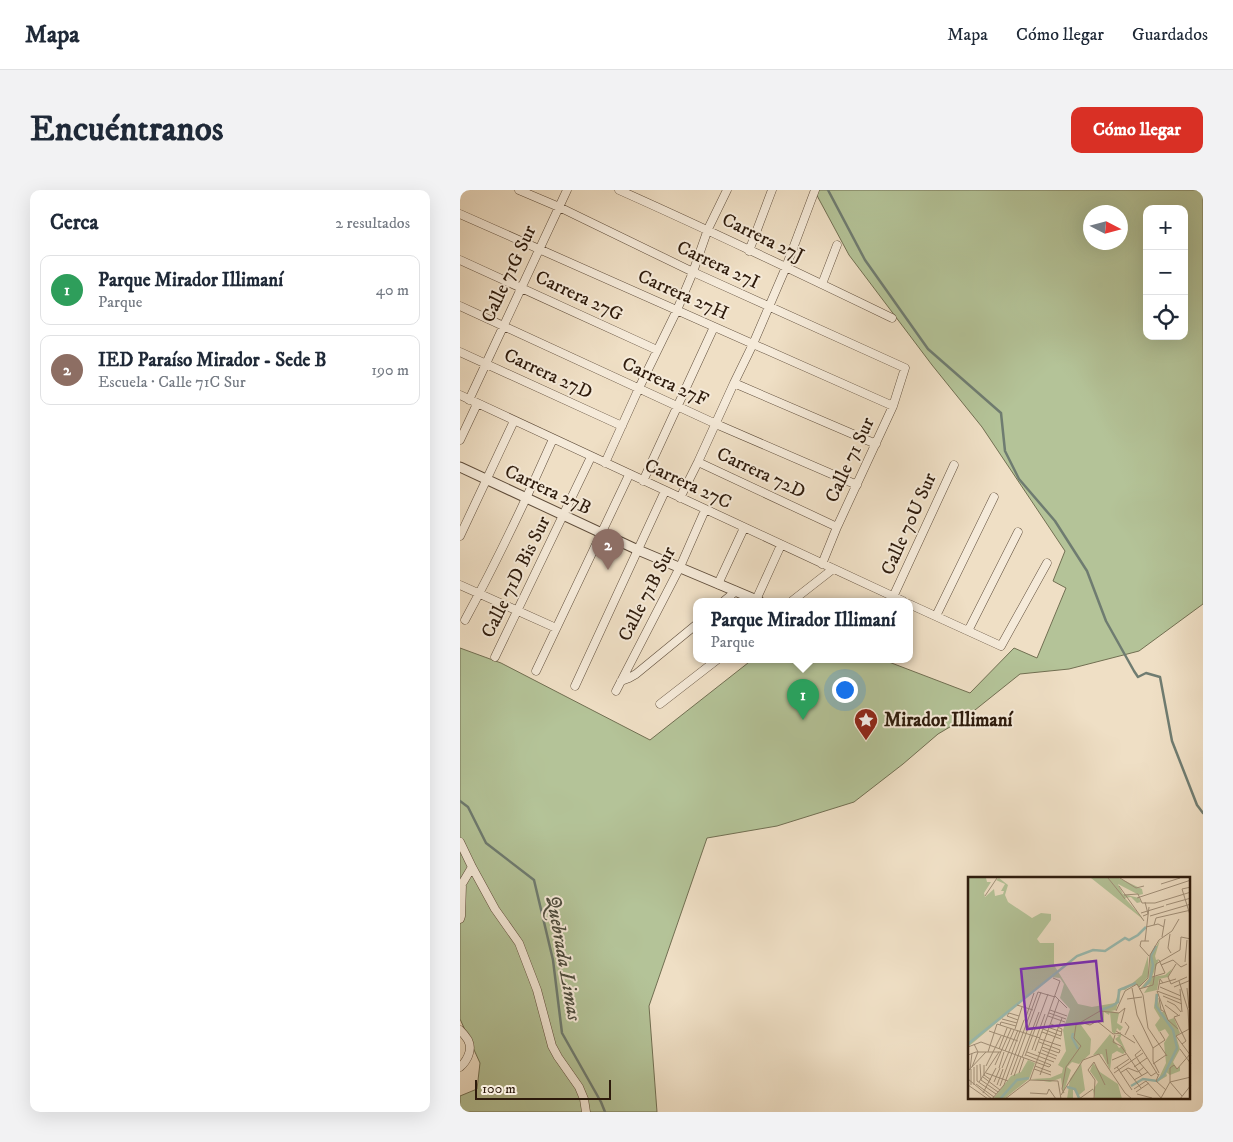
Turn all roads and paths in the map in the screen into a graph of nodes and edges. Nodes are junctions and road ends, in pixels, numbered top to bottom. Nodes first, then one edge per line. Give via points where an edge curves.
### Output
1 (519, 190) edge
2 (566, 190) edge
3 (620, 190) edge
4 (772, 190) edge
5 (815, 190) edge
6 (724, 191) edge
7 (559, 207) junction
8 (460, 214) edge
9 (708, 230) junction
10 (837, 245) dead end
11 (540, 249) junction
12 (749, 251) junction
13 (460, 260) edge
14 (786, 267) junction
15 (693, 272) junction
16 (822, 284) junction
17 (521, 287) junction
18 (460, 306) edge
19 (769, 306) junction
20 (677, 310) junction
21 (892, 318) dead end
22 (503, 325) junction
23 (714, 327) junction
24 (753, 344) junction
25 (658, 350) junction
26 (460, 352) edge
27 (486, 363) junction
28 (905, 368) joint
29 (734, 383) junction
30 (639, 388) junction
31 (460, 396) edge
32 (469, 400) junction
33 (477, 404) junction
34 (678, 405) junction
35 (893, 406) junction
36 (514, 421) junction
37 (716, 424) junction
38 (622, 426) junction
39 (553, 439) junction
40 (460, 440) edge
41 (876, 444) junction
42 (591, 457) junction
43 (698, 462) junction
44 (605, 464) junction
45 (954, 464) dead end
46 (460, 467) edge
47 (629, 474) junction
48 (487, 480) junction
49 (643, 481) junction
50 (857, 485) junction
51 (665, 491) junction
52 (994, 497) dead end
53 (527, 498) junction
54 (680, 498) junction
55 (705, 510) junction
56 (564, 515) junction
57 (837, 527) junction
58 (744, 528) junction
59 (602, 532) junction
60 (1018, 532) dead end
61 (460, 536) edge
62 (781, 545) junction
63 (638, 550) junction
64 (1047, 563) dead end
65 (822, 564) junction
66 (680, 567) junction
67 (833, 569) junction
68 (718, 584) junction
69 (460, 585) edge
70 (736, 592) junction
71 (480, 594) junction
72 (894, 597) joint
73 (728, 598) edge
74 (752, 598) edge
75 (759, 598) edge
76 (796, 598) edge
77 (913, 606) edge
78 (517, 610) junction
79 (936, 616) junction
80 (465, 620) dead end
81 (693, 627) edge
82 (556, 628) junction
83 (968, 631) junction
84 (495, 657) dead end
85 (713, 663) edge
86 (536, 671) dead end
87 (621, 681) junction
88 (576, 686) dead end
89 (616, 691) dead end
90 (660, 704) dead end
91 (460, 842) edge
92 (472, 867) junction
93 (460, 919) edge
94 (460, 1030) edge
95 (460, 1067) edge
96 (586, 1112) edge

1 - 7 street, Carrera 27I
2 - 7 street, Calle 71G Sur
3 - 9 street, Carrera 27J
4 - 12 street
5 - 14 street
6 - 9 street
7 - 11 street, Calle 71G Sur
7 - 15 street, Carrera 27I
8 - 11 street, Carrera 27H
9 - 12 street, Carrera 27J
9 - 15 street
10 - 16 street
11 - 17 street, Calle 71G Sur
11 - 20 street, Carrera 27H
12 - 14 street, Carrera 27J
13 - 17 street, Carrera 27G
14 - 16 street, Carrera 27J
14 - 19 street
15 - 19 street, Carrera 27I
15 - 20 street
16 - 21 street, Carrera 27J
17 - 22 street, Calle 71G Sur
17 - 25 street, Carrera 27G
18 - 22 street, Carrera 27F
19 - 24 street
19 - 28 street, Carrera 27I
20 - 23 street, Carrera 27H
20 - 25 street
22 - 27 street, Calle 71G Sur
22 - 30 street, Carrera 27F
23 - 24 street, Carrera 27H
23 - 34 street
24 - 29 street
24 - 35 street, Carrera 27H
25 - 30 street
26 - 27 street, Carrera 27D
27 - 32 street, Calle 71G Sur
27 - 38 street, Carrera 27D
28 - 35 street, Calle 71 Sur
29 - 37 street
29 - 41 street, Carrera 27F
30 - 34 street, Carrera 27F
30 - 38 street
31 - 32 street, Carrera 27C
32 - 33 street, Carrera 27C
33 - 36 street, Carrera 27C
33 - 40 street
34 - 37 street, Carrera 27F
34 - 49 street
35 - 41 street, Calle 71 Sur
36 - 39 street, Carrera 27C
36 - 48 street
37 - 43 street
37 - 50 street, Carrera 27F
38 - 44 street
39 - 42 street, Carrera 27C
39 - 53 street
41 - 50 street, Calle 71 Sur
42 - 44 street, Carrera 27C
42 - 56 street, Calle 71D Bis Sur
43 - 54 street
43 - 57 street, Carrera 72D
44 - 47 street, Carrera 27C
45 - 72 street, Calle 70U Sur
46 - 48 street, Carrera 27B
47 - 49 street, Carrera 27C
47 - 59 street
48 - 53 street, Carrera 27B
48 - 61 street
49 - 51 street, Carrera 27C
50 - 57 street, Calle 71 Sur
51 - 54 street, Carrera 27C
51 - 63 street
52 - 79 street
53 - 56 street, Carrera 27B
53 - 71 street
54 - 55 street, Carrera 27C
55 - 58 street, Carrera 27C
55 - 66 street, Calle 71B Sur
56 - 59 street, Carrera 27B
56 - 78 street, Calle 71D Bis Sur
57 - 65 street, Calle 71 Sur
58 - 62 street, Carrera 27C
58 - 68 street
59 - 63 street, Carrera 27B
59 - 82 street
60 - 83 street
62 - 65 street, Carrera 27C
62 - 75 street
63 - 66 street, Carrera 27B
63 - 88 street
64 - 83 street via 1001,646
65 - 67 street, Carrera 27C
66 - 68 street, Carrera 27B
66 - 87 street, Calle 71B Sur
67 - 72 street, Carrera 27C
67 - 76 street
68 - 70 street, Carrera 27B
69 - 71 street
70 - 73 street
70 - 74 street, Carrera 27B
71 - 78 street
71 - 80 street
77 - 79 street
78 - 82 street
78 - 84 street, Calle 71D Bis Sur
79 - 83 street
81 - 87 street via 636,674
82 - 86 street
85 - 90 street
87 - 89 street, Calle 71B Sur
91 - 92 street
92 - 93 street via 462,884
92 - 96 street via 495,909 519,943 537,990 552,1046 579,1087
94 - 95 street via 471,1048

